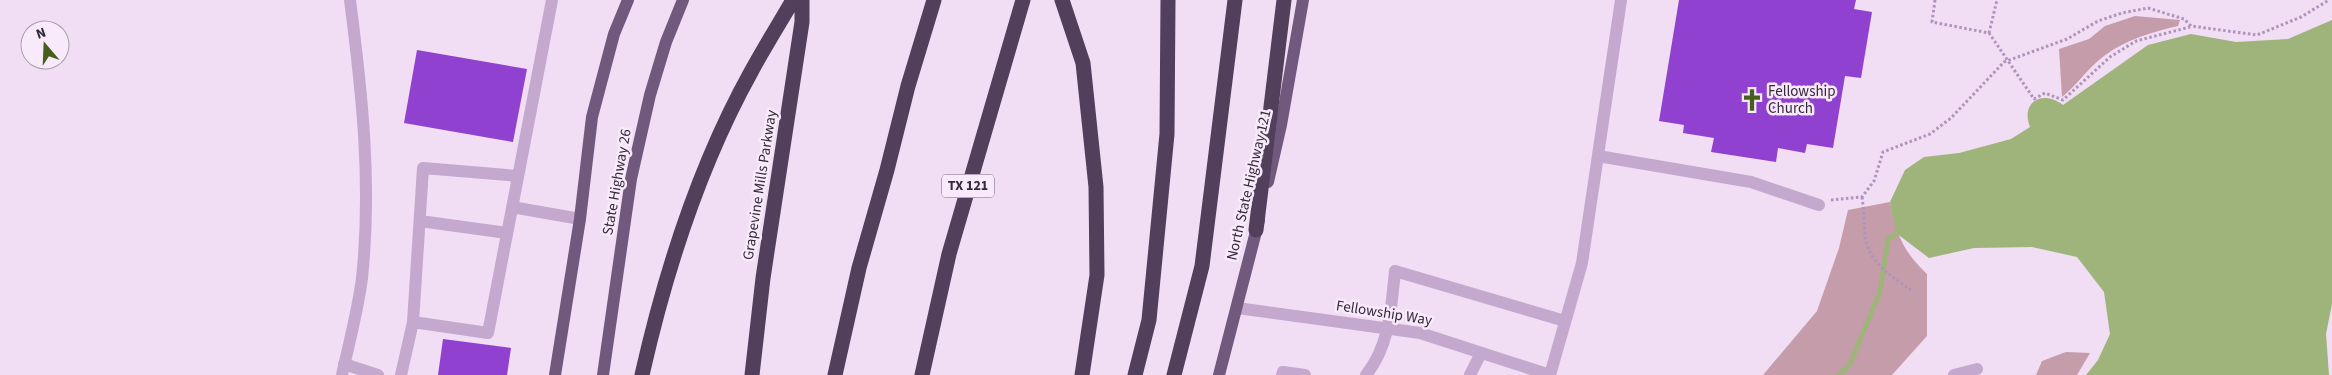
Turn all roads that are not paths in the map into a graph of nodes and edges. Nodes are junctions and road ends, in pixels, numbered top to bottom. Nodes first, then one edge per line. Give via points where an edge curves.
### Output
1 (350, 0) edge
2 (552, 0) edge
3 (628, 0) edge
4 (683, 0) edge
5 (793, 0) edge
6 (802, 0) edge
7 (934, 0) edge
8 (1023, 0) edge
9 (1062, 0) edge
10 (1168, 0) edge
11 (1235, 0) edge
12 (1284, 0) edge
13 (1303, 0) edge
14 (1621, 0) edge
15 (1598, 156) junction
16 (518, 176) junction
17 (1819, 205) road end
18 (512, 207) junction
19 (580, 220) junction
20 (420, 221) junction
21 (1256, 230) junction
22 (507, 233) junction
23 (1237, 308) junction
24 (1565, 321) junction
25 (413, 322) junction
26 (1389, 328) junction
27 (1481, 353) junction
28 (343, 369) edge
29 (1977, 369) dead end
30 (378, 375) edge
31 (401, 375) edge
32 (555, 375) edge
33 (603, 375) edge
34 (642, 375) edge
35 (752, 375) edge
36 (835, 375) edge
37 (922, 375) edge
38 (1082, 375) edge
39 (1135, 375) edge
40 (1174, 375) edge
41 (1219, 375) edge
42 (1282, 375) edge
43 (1305, 375) edge
44 (1366, 375) edge
45 (1470, 375) edge
46 (1550, 375) edge
47 (1954, 375) edge

1 - 28 street via 366,134 366,196 362,278
2 - 16 street
3 - 19 main road, State Highway 26 via 614,34 592,117
4 - 33 main road, State Highway 26 via 650,95 631,179
5 - 34 highway via 750,73 715,148 685,223
6 - 35 highway, Grapevine Mills Parkway via 801,32 763,278
7 - 36 highway via 859,268
8 - 37 highway, TX 121 via 949,254
9 - 38 highway via 1083,63 1096,187 1097,275
10 - 39 highway via 1167,134 1149,320
11 - 40 highway via 1202,266
12 - 21 highway
13 - 21 main road, North State Highway 121 via 1281,125
14 - 15 street
15 - 17 street via 1752,182
15 - 24 street via 1582,263
16 - 18 street
16 - 20 street via 423,168
18 - 19 street
18 - 22 street
19 - 32 main road, State Highway 26
20 - 22 street
20 - 25 street
21 - 23 main road, North State Highway 121
22 - 25 street via 488,333
23 - 26 street, Fellowship Way
23 - 41 main road, North State Highway 121
24 - 26 street via 1395,271
24 - 46 street
25 - 31 street
26 - 27 street, Fellowship Way via 1420,333
26 - 44 street via 1375,363
27 - 45 street
27 - 46 street, Fellowship Way
28 - 30 street
29 - 47 street
42 - 43 street via 1283,372

